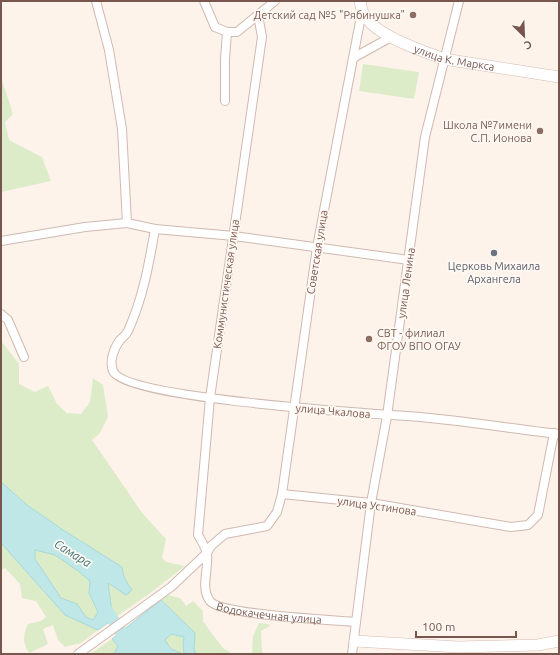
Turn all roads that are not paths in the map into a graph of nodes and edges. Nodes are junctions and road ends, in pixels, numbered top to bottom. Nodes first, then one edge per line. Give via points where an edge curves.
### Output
1 (96, 1) edge
2 (204, 1) edge
3 (275, 1) edge
4 (459, 1) edge
5 (361, 6) edge
6 (258, 15) junction
7 (227, 32) junction
8 (391, 37) junction
9 (353, 58) junction
10 (444, 59) junction
11 (559, 78) edge
12 (225, 101) dead end
13 (127, 223) junction
14 (155, 228) junction
15 (234, 236) junction
16 (1, 241) edge
17 (317, 247) junction
18 (409, 260) junction
19 (1, 314) edge
20 (24, 357) dead end
21 (210, 398) junction
22 (294, 407) junction
23 (387, 416) junction
24 (556, 434) edge
25 (282, 494) junction
26 (371, 503) junction
27 (207, 553) junction
28 (356, 622) junction
29 (355, 641) junction
30 (559, 641) edge
31 (78, 654) edge
32 (352, 654) edge

1 - 13 street via 110,50 122,129
2 - 7 street via 215,27
3 - 6 street
4 - 10 street, улица Ленина
5 - 8 main road, улица К. Маркса via 370,22
5 - 9 street, Советская улица
6 - 7 street via 237,32
6 - 15 street, Коммунистическая улица via 262,37
7 - 12 street
8 - 9 street
8 - 10 main road, улица К. Маркса
9 - 17 street, Советская улица
10 - 11 main road, улица К. Маркса
10 - 18 street, улица Ленина via 426,137
13 - 14 street
13 - 16 street
14 - 15 street
14 - 21 street, улица Чкалова via 144,286 135,316 127,334 116,346 111,359 112,370 123,379 166,392
15 - 17 street
15 - 21 street, Коммунистическая улица
17 - 18 street
17 - 22 street, Советская улица
18 - 23 street, улица Ленина
19 - 20 street via 8,320
21 - 22 street, улица Чкалова
21 - 27 street, Коммунистическая улица via 198,535
22 - 23 street, улица Чкалова
22 - 25 street, Советская улица
23 - 24 street, улица Чкалова via 420,417
23 - 26 street, улица Ленина
24 - 26 street, улица Устинова via 538,515 528,525 511,527
25 - 26 street, улица Устинова
25 - 27 street via 277,512 267,526 225,534
26 - 28 street, улица Ленина
27 - 28 street, Водокачечная улица via 205,590 210,602 219,607 257,614
27 - 31 street via 171,587
28 - 29 street, улица Ленина
29 - 30 main road via 458,647 538,646
29 - 32 street, улица Ленина

